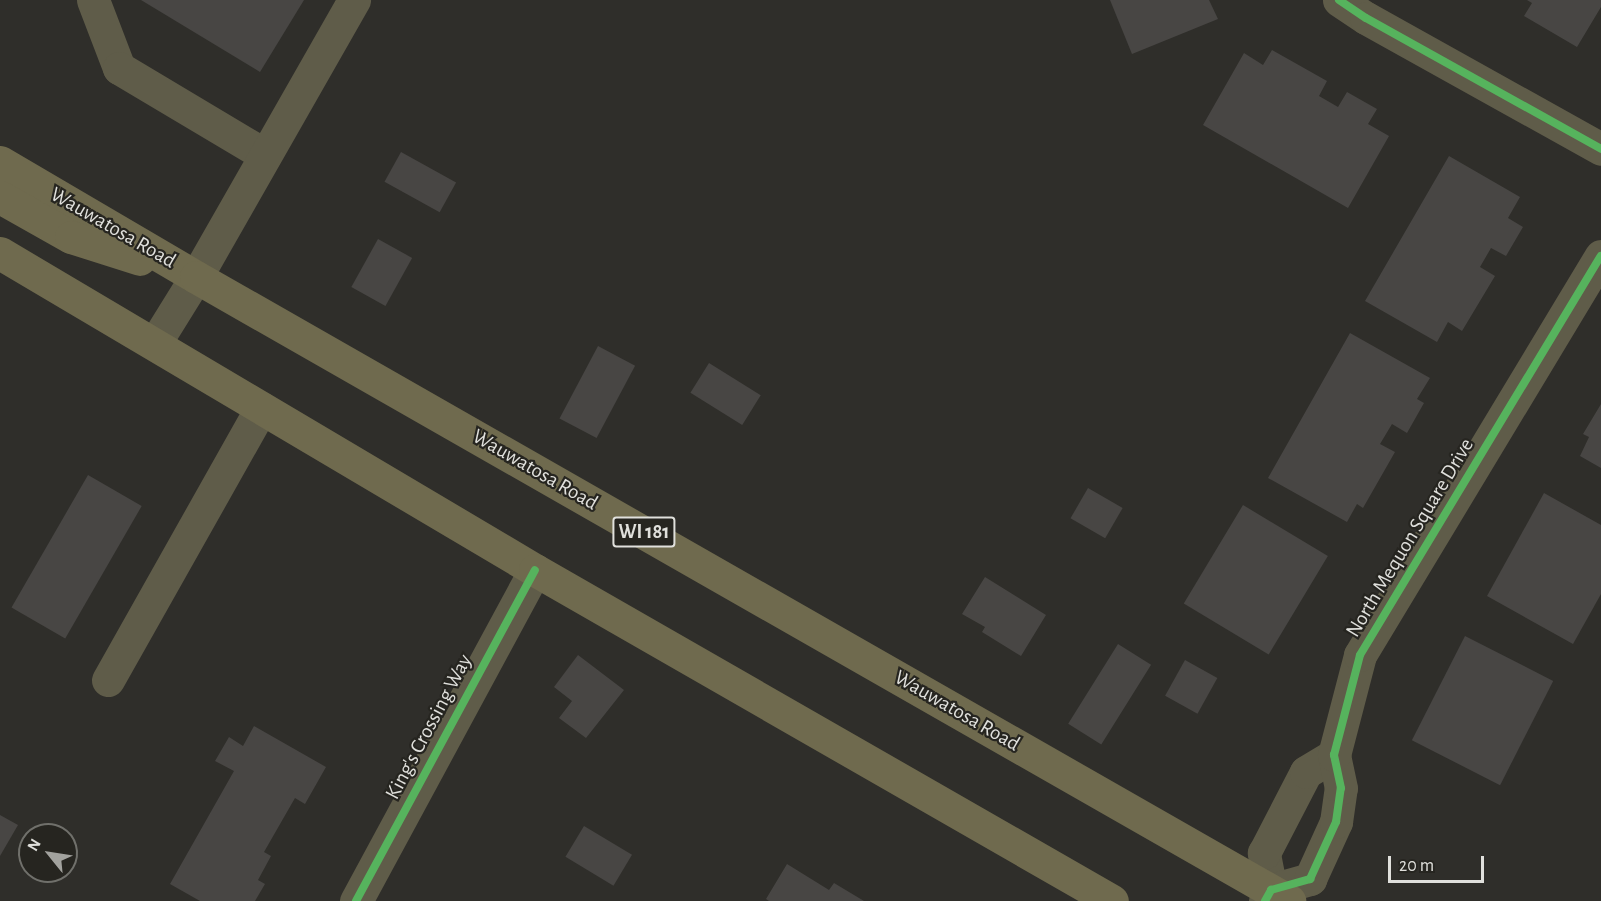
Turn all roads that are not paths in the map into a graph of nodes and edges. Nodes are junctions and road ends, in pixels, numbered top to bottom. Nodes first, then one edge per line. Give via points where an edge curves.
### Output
1 (93, 0) edge
2 (354, 0) edge
3 (1339, 0) edge
4 (1601, 149) edge
5 (266, 155) junction
6 (0, 162) edge
7 (0, 197) edge
8 (0, 253) edge
9 (1601, 256) edge
10 (196, 277) junction
11 (154, 343) junction
12 (261, 408) junction
13 (535, 570) junction
14 (108, 680) dead end
15 (1334, 755) junction
16 (1275, 898) edge
17 (356, 901) edge
18 (1113, 901) edge

1 - 5 street via 119,68
2 - 5 street
3 - 4 street
5 - 10 street
6 - 10 main road, Wauwatosa Road / WI 181
7 - 10 main road via 72,237
8 - 11 main road
9 - 15 street, North Mequon Square Drive via 1360,655
10 - 11 street
10 - 16 main road, Wauwatosa Road / WI 181
11 - 12 main road
12 - 13 main road
12 - 14 street
13 - 17 street, King's Crossing Way
13 - 18 main road
15 - 16 street via 1306,772 1264,853
15 - 16 street, North Mequon Square Drive via 1341,788 1336,822 1310,879

